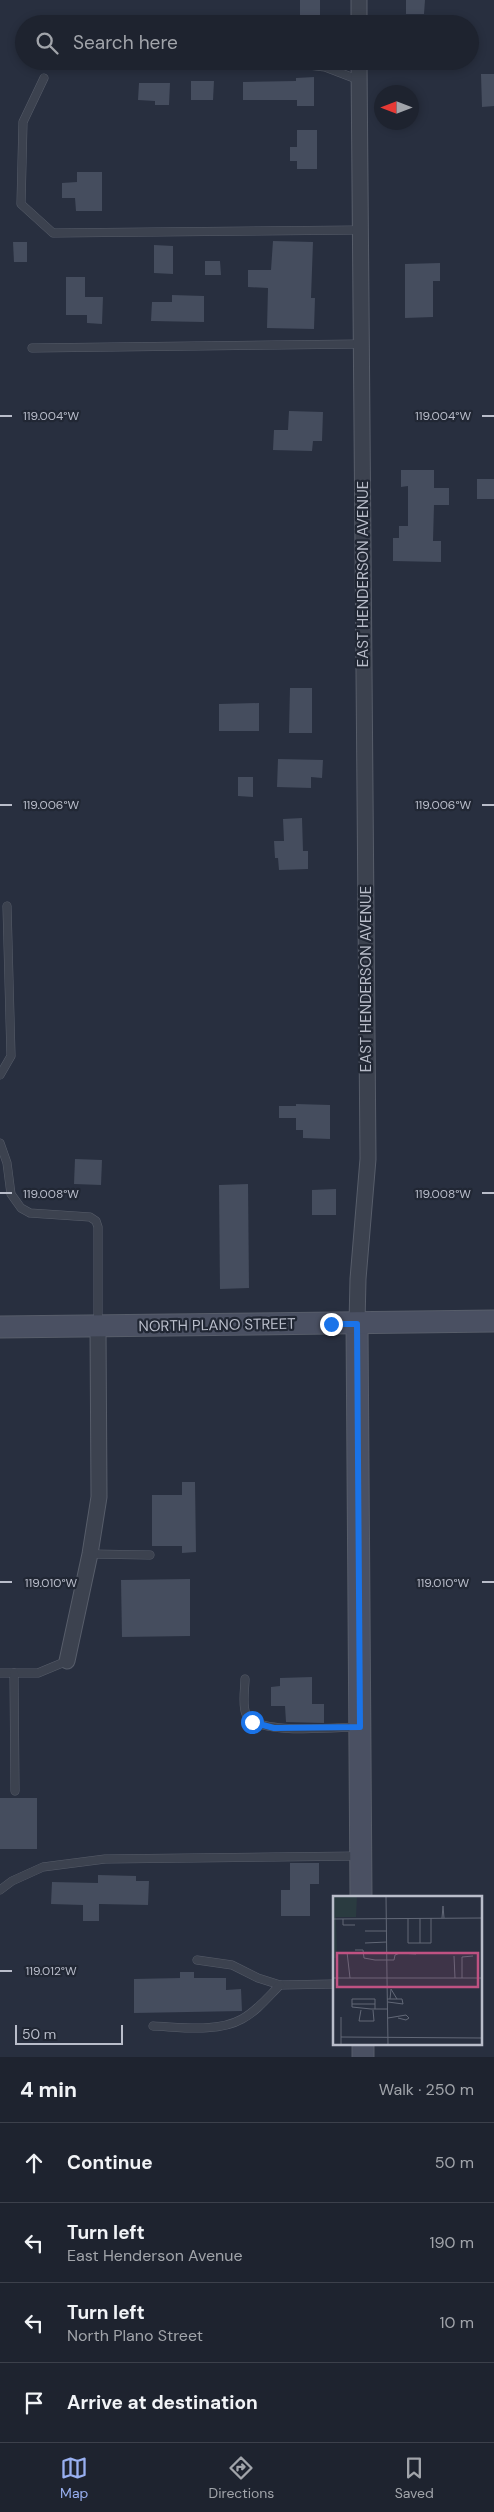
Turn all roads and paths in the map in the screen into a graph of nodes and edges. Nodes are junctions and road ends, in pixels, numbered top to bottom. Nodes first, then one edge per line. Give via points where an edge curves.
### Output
1 (358, 0) edge
2 (359, 15) edge
3 (333, 70) edge
4 (359, 70) edge
5 (44, 78) dead end
6 (359, 80) junction
7 (360, 230) junction
8 (361, 344) junction
9 (32, 348) dead end
10 (7, 906) dead end
11 (0, 1075) edge
12 (0, 1143) edge
13 (494, 1322) edge
14 (357, 1324) junction
15 (0, 1327) edge
16 (98, 1327) junction
17 (90, 1554) junction
18 (150, 1555) dead end
19 (67, 1661) joint
20 (0, 1673) edge
21 (14, 1673) junction
22 (245, 1679) dead end
23 (360, 1727) junction
24 (15, 1791) dead end
25 (361, 1856) junction
26 (0, 1890) edge
27 (361, 1896) edge
28 (197, 1960) dead end
29 (333, 1984) edge
30 (280, 1985) junction
31 (153, 2026) dead end
32 (363, 2044) edge
33 (363, 2057) edge

1 - 2 street
3 - 6 lane
4 - 6 street, EAST HENDERSON AVENUE
5 - 7 lane via 23,122 21,204 53,233
6 - 7 street, EAST HENDERSON AVENUE
7 - 8 street, EAST HENDERSON AVENUE
8 - 9 lane
8 - 14 street, EAST HENDERSON AVENUE via 368,1159
10 - 11 lane via 11,1056
12 - 16 lane via 7,1163 11,1194 21,1208 30,1213 90,1217 96,1221
13 - 14 main road, NORTH PLANO STREET
14 - 16 main road, NORTH PLANO STREET
14 - 23 main road, EAST HENDERSON AVENUE
15 - 16 main road, NORTH PLANO STREET
16 - 17 street via 99,1497
17 - 18 lane
17 - 19 street
19 - 21 lane via 38,1673
20 - 21 lane
21 - 24 lane
22 - 23 lane via 245,1713 252,1722 274,1728
23 - 25 main road, EAST HENDERSON AVENUE
25 - 26 lane via 105,1859 44,1866
25 - 27 main road, EAST HENDERSON AVENUE
28 - 30 lane via 232,1965
29 - 30 lane
30 - 31 lane via 241,2020 212,2028
32 - 33 main road

